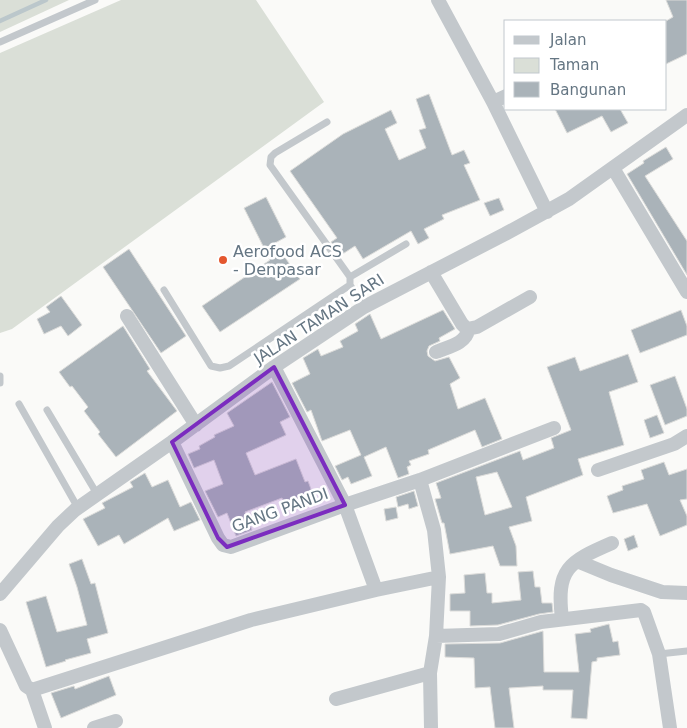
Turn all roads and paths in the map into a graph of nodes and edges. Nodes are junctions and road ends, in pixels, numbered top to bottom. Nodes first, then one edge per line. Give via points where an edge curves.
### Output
1 (95, 0) edge
2 (438, 0) edge
3 (0, 42) edge
4 (500, 99) edge
5 (505, 110) edge
6 (687, 115) edge
7 (327, 122) dead end
8 (613, 168) junction
9 (547, 212) junction
10 (406, 244) dead end
11 (431, 272) junction
12 (350, 277) junction
13 (350, 285) junction
14 (164, 290) dead end
15 (687, 292) edge
16 (530, 297) dead end
17 (364, 307) junction
18 (127, 316) dead end
19 (468, 330) junction
20 (436, 352) dead end
21 (274, 368) junction
22 (0, 376) edge
23 (0, 383) edge
24 (19, 404) dead end
25 (47, 410) dead end
26 (196, 425) junction
27 (554, 428) dead end
28 (687, 436) edge
29 (172, 442) junction
30 (598, 470) dead end
31 (420, 480) junction
32 (97, 494) junction
33 (345, 505) junction
34 (78, 508) junction
35 (612, 543) dead end
36 (577, 561) junction
37 (440, 577) junction
38 (376, 590) junction
39 (687, 593) edge
40 (0, 594) edge
41 (562, 620) junction
42 (0, 630) edge
43 (436, 636) junction
44 (687, 651) edge
45 (659, 654) junction
46 (430, 673) junction
47 (32, 690) junction
48 (336, 699) dead end
49 (116, 721) dead end
50 (45, 728) edge
51 (94, 728) edge
52 (431, 728) edge
53 (670, 728) edge

1 - 3 lane
2 - 4 street
5 - 9 street
6 - 8 street, JALAN TAMAN SARI
7 - 12 lane via 275,153 270,164
8 - 9 street, JALAN TAMAN SARI
8 - 15 street
9 - 11 street, JALAN TAMAN SARI
10 - 12 lane
11 - 17 street, JALAN TAMAN SARI
11 - 19 street
12 - 13 lane
13 - 14 lane via 228,366 220,368 211,366
13 - 17 lane
16 - 19 street
17 - 21 street, JALAN TAMAN SARI
18 - 26 street
19 - 20 street via 458,343
21 - 26 street, JALAN TAMAN SARI
21 - 33 street
22 - 23 lane
24 - 34 lane
25 - 32 lane
26 - 29 street, JALAN TAMAN SARI
27 - 31 street
28 - 30 street via 674,444
29 - 32 street, JALAN TAMAN SARI
29 - 33 street, GANG PANDI via 223,545 236,547
31 - 33 street
31 - 37 street via 434,530
32 - 34 street, JALAN TAMAN SARI
33 - 38 street
34 - 40 street, JALAN TAMAN SARI
35 - 36 street
36 - 39 street via 662,592
36 - 41 street via 567,569 562,579
37 - 38 street
37 - 43 street
38 - 47 street via 251,620
41 - 43 street via 499,634
41 - 45 street via 641,610
42 - 47 street via 26,686
43 - 46 street
44 - 45 lane
45 - 53 street
46 - 48 street
46 - 52 street
47 - 50 street
49 - 51 street

